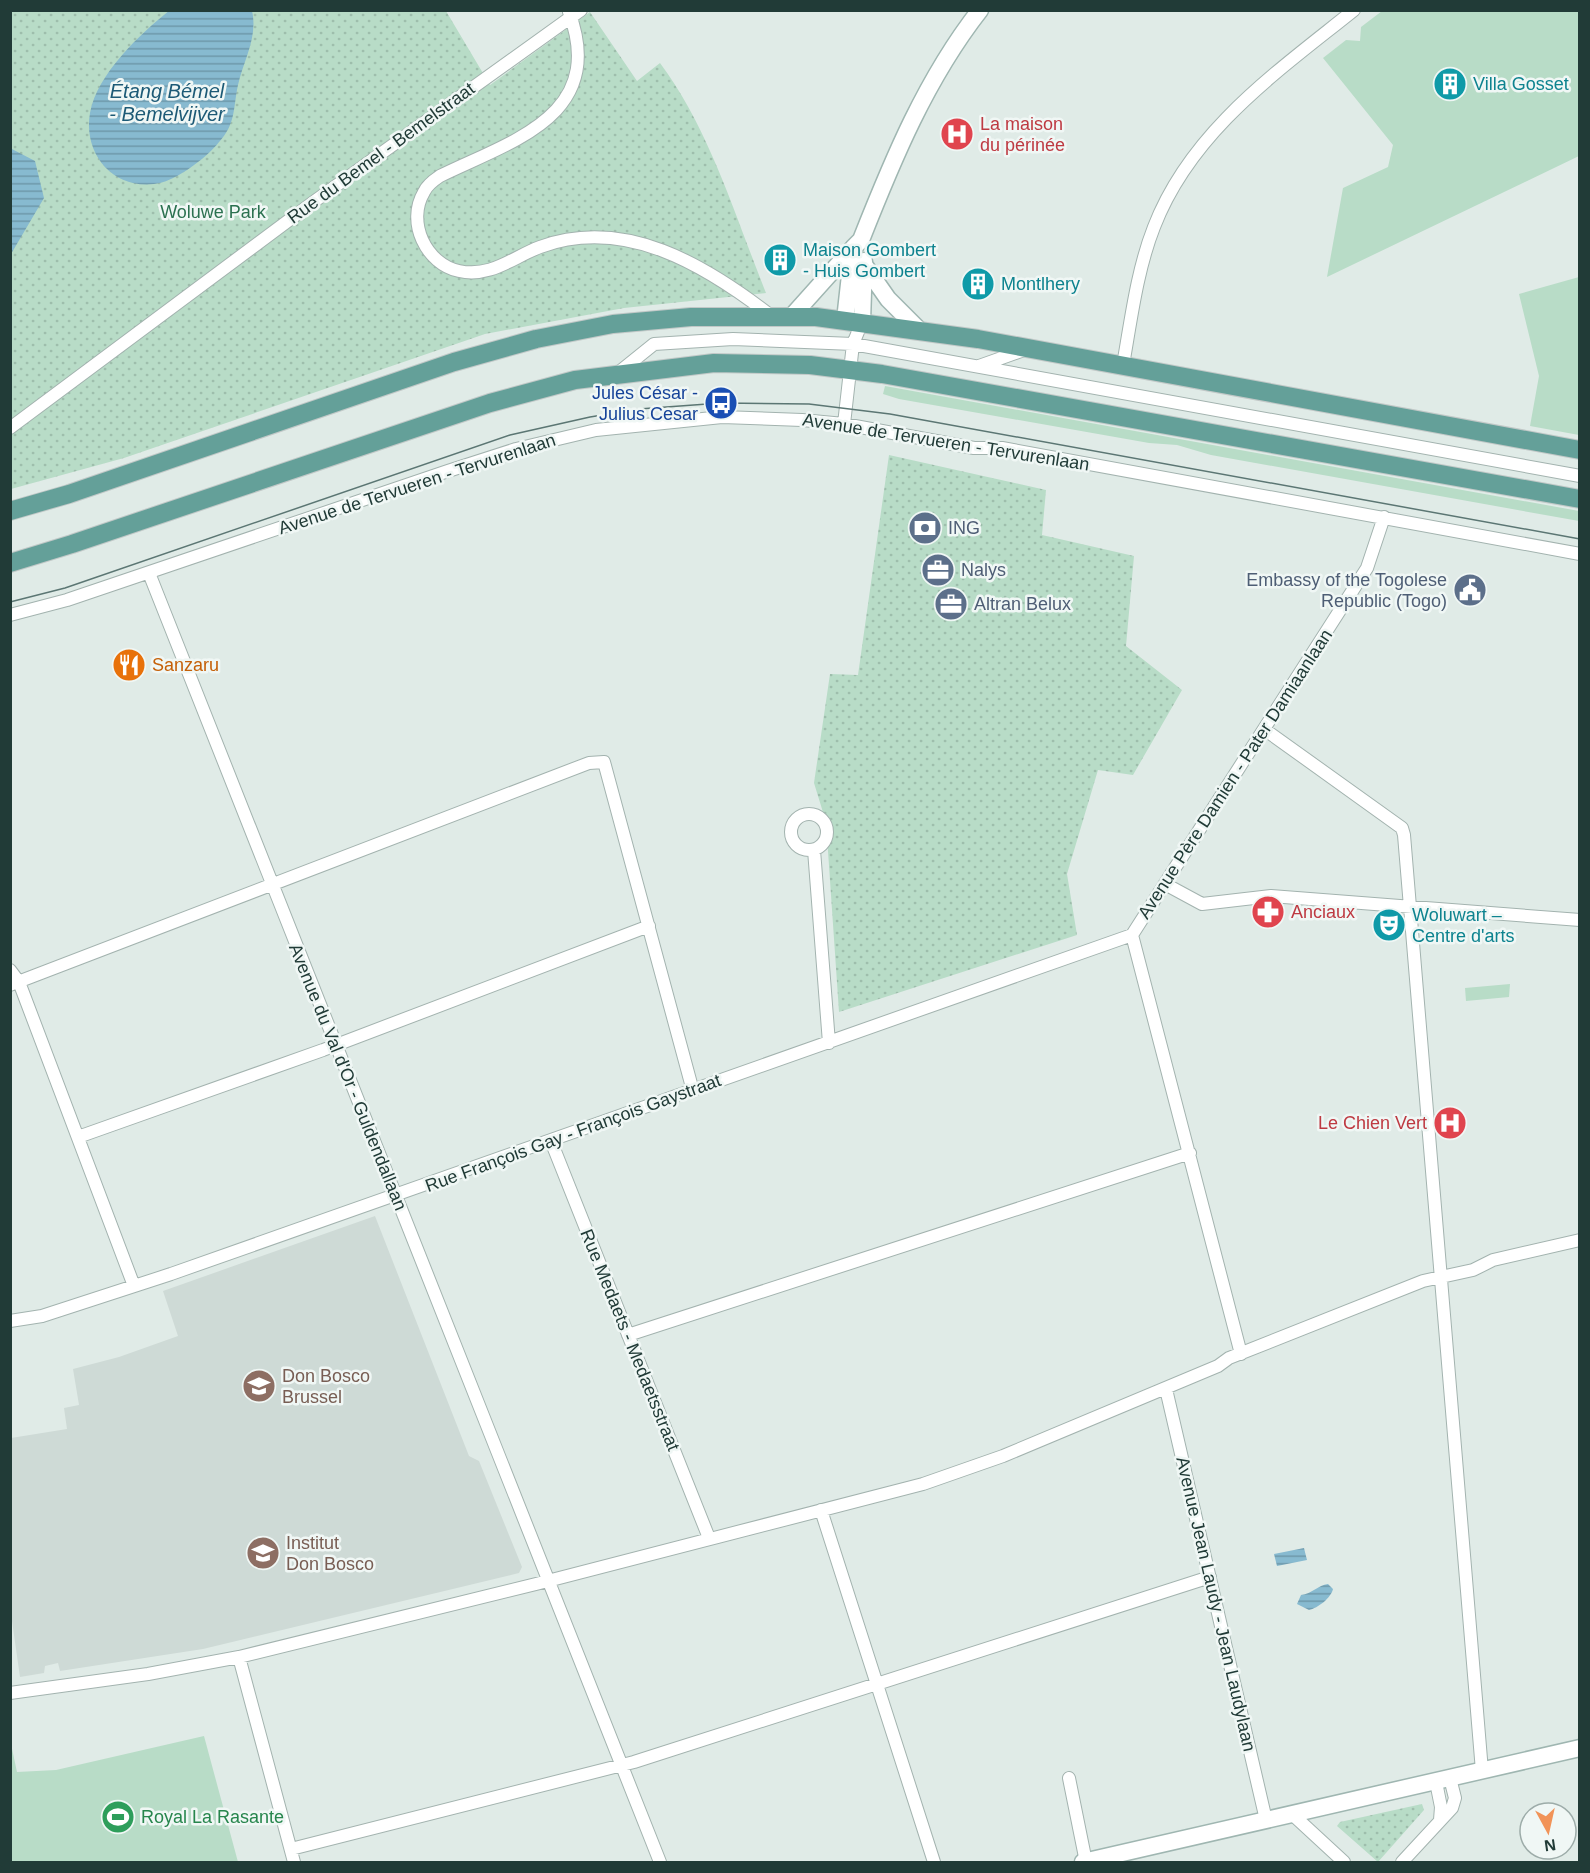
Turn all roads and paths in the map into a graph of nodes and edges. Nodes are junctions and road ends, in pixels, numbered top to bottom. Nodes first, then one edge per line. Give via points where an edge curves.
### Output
1 (980, 10) edge
2 (1354, 10) edge
3 (574, 13) edge
4 (857, 244) junction
5 (869, 271) junction
6 (770, 315) junction
7 (792, 316) junction
8 (854, 321) junction
9 (920, 331) junction
10 (853, 345) junction
11 (1029, 348) junction
12 (1123, 365) junction
13 (977, 366) junction
14 (850, 370) junction
15 (618, 373) junction
16 (844, 424) junction
17 (10, 428) edge
18 (1580, 450) edge
19 (1580, 476) edge
20 (1580, 499) edge
21 (10, 511) edge
22 (1384, 517) junction
23 (1580, 554) edge
24 (10, 563) edge
25 (149, 573) junction
26 (10, 615) edge
27 (1264, 729) junction
28 (814, 850) dead end
29 (1165, 884) junction
30 (272, 887) junction
31 (1408, 906) junction
32 (1580, 920) edge
33 (649, 926) junction
34 (1132, 935) junction
35 (10, 970) edge
36 (14, 984) edge
37 (829, 1043) junction
38 (335, 1045) junction
39 (693, 1091) junction
40 (78, 1137) junction
41 (550, 1141) junction
42 (1190, 1153) junction
43 (395, 1195) junction
44 (1580, 1240) edge
45 (1439, 1277) junction
46 (134, 1286) junction
47 (10, 1322) edge
48 (628, 1335) junction
49 (1241, 1354) junction
50 (1166, 1389) junction
51 (821, 1510) junction
52 (709, 1538) junction
53 (1210, 1577) junction
54 (548, 1581) junction
55 (239, 1656) junction
56 (877, 1685) junction
57 (10, 1693) edge
58 (1580, 1748) edge
59 (621, 1765) junction
60 (1482, 1771) junction
61 (1070, 1778) dead end
62 (1443, 1780) junction
63 (1292, 1814) junction
64 (1266, 1820) junction
65 (291, 1849) junction
66 (1085, 1862) edge
67 (294, 1863) edge
68 (660, 1863) edge
69 (934, 1863) edge
70 (1344, 1863) edge
71 (1402, 1863) edge

1 - 4 street via 917,109
2 - 12 street via 1227,116 1192,156 1154,227
3 - 6 street via 576,76 566,99 549,119 517,141 430,184 418,216 423,243 441,263 467,273 493,269 540,247 567,240 599,237 631,241 679,257
3 - 17 street, Rue du Bemel - Bemelstraat
4 - 5 street
4 - 7 street
4 - 8 street
5 - 8 street
5 - 9 street via 888,298
6 - 7 main road
6 - 21 main road via 691,316 613,324 536,339 454,362
7 - 8 main road
8 - 9 main road
8 - 10 street
9 - 11 main road
10 - 13 street
10 - 14 street
10 - 15 street via 733,339 654,344
11 - 12 main road
11 - 13 street
12 - 18 main road
13 - 19 street
14 - 15 main road via 714,363
14 - 16 street
14 - 20 main road
15 - 24 main road via 490,403
16 - 22 street, Avenue de Tervueren - Tervurenlaan via 974,448 1002,448
16 - 25 street, Avenue de Tervueren - Tervurenlaan via 722,417 647,423 556,438
22 - 23 street, Avenue de Tervueren - Tervurenlaan
22 - 27 street, Avenue Père Damien - Pater Damiaanlaan via 1367,568
25 - 26 street, Avenue de Tervueren - Tervurenlaan
25 - 30 street, Avenue du Val d'Or - Guldendallaan
27 - 29 street, Avenue Père Damien - Pater Damiaanlaan
27 - 31 street via 1402,828
28 - 37 street
29 - 31 street via 1202,904 1271,896
29 - 34 street, Avenue Père Damien - Pater Damiaanlaan
30 - 33 street via 590,763 604,762
30 - 36 street
30 - 38 street, Avenue du Val d'Or - Guldendallaan
31 - 32 street
31 - 45 street
33 - 38 street
33 - 39 street
34 - 37 street, Rue François Gay - François Gaystraat
34 - 42 street, Avenue Père Damien - Pater Damiaanlaan
35 - 36 street
36 - 40 street
37 - 39 street, Rue François Gay - François Gaystraat
38 - 40 street
38 - 43 street, Avenue du Val d'Or - Guldendallaan
39 - 41 street, Rue François Gay - François Gaystraat
40 - 46 street
41 - 43 street, Rue François Gay - François Gaystraat
41 - 48 street, Rue Medaets - Medaetsstraat
42 - 48 street
42 - 49 street, Avenue Père Damien - Pater Damiaanlaan
43 - 46 street, Rue François Gay - François Gaystraat
43 - 54 street, Avenue du Val d'Or - Guldendallaan
44 - 45 street
45 - 49 street
45 - 60 street
46 - 47 street, Rue François Gay - François Gaystraat via 42,1316
48 - 52 street, Rue Medaets - Medaetsstraat
49 - 50 street
50 - 51 street via 1003,1456 923,1484
50 - 53 street, Avenue Jean Laudy - Jean Laudylaan
51 - 52 street
51 - 56 street
52 - 54 street
53 - 56 street
53 - 64 street, Avenue Jean Laudy - Jean Laudylaan
54 - 55 street
54 - 59 street, Avenue du Val d'Or - Guldendallaan
55 - 57 street via 148,1674
55 - 65 street
56 - 59 street
56 - 69 street
58 - 60 street
59 - 65 street
59 - 68 street, Avenue du Val d'Or - Guldendallaan
60 - 62 street
61 - 66 street
62 - 63 street
62 - 71 street via 1440,1820
63 - 64 street
63 - 70 street
64 - 66 street
65 - 67 street

